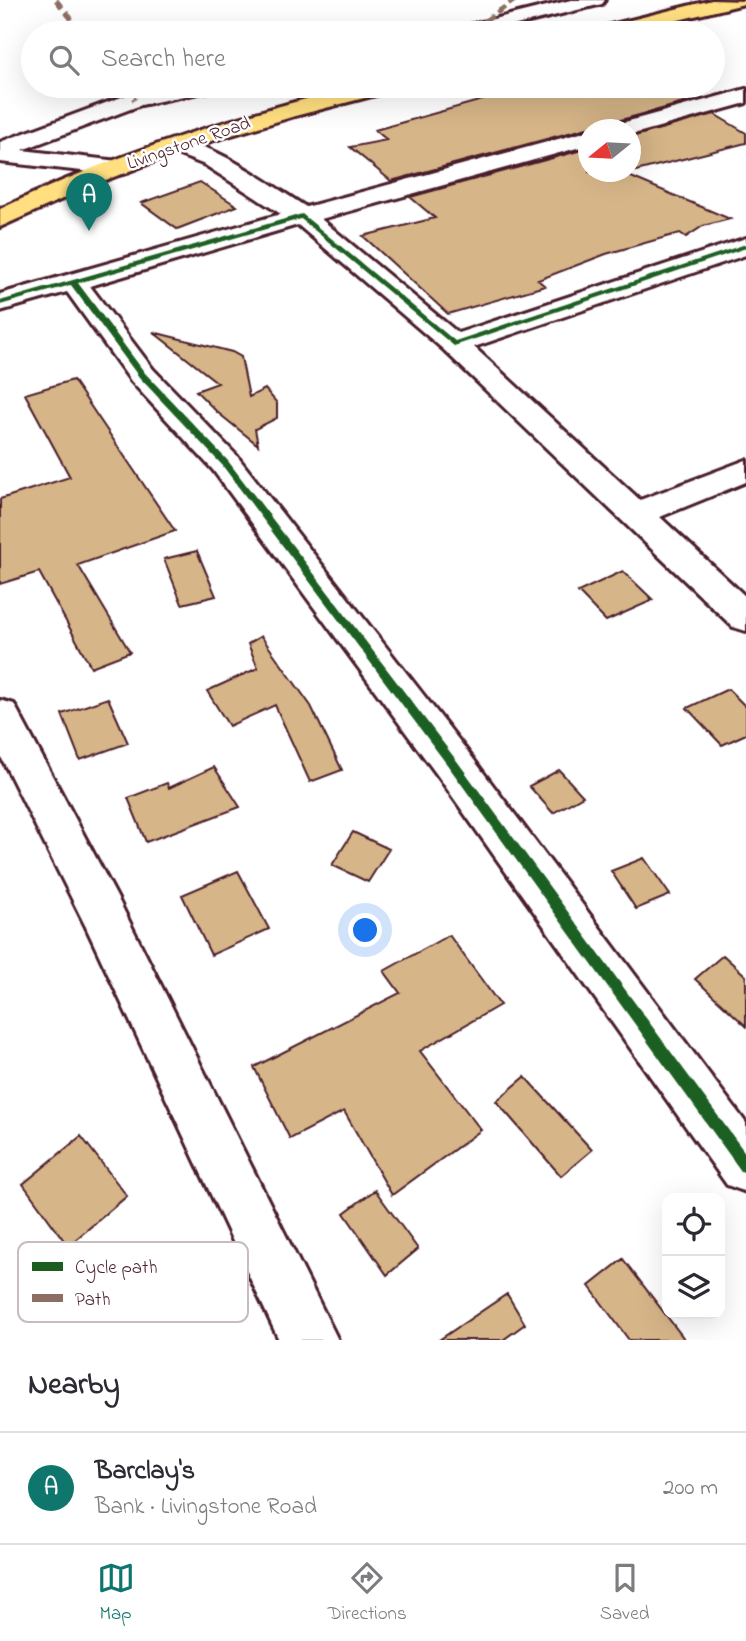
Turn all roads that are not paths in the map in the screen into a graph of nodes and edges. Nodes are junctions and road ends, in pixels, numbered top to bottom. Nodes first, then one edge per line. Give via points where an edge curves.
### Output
1 (595, 0) edge
2 (737, 0) edge
3 (509, 21) edge
4 (650, 21) edge
5 (746, 96) edge
6 (144, 98) edge
7 (342, 98) edge
8 (641, 125) edge
9 (578, 141) edge
10 (177, 146) junction
11 (0, 150) edge
12 (0, 155) edge
13 (118, 168) junction
14 (302, 216) junction
15 (0, 219) edge
16 (746, 246) edge
17 (74, 283) junction
18 (0, 303) edge
19 (454, 344) junction
20 (746, 470) edge
21 (636, 514) junction
22 (746, 618) edge
23 (0, 715) edge
24 (746, 1166) edge
25 (309, 1340) edge

1 - 3 street
2 - 4 highway
5 - 8 street
6 - 11 street
7 - 10 highway, Livingstone Road
9 - 14 street
10 - 13 highway, Livingstone Road
10 - 14 street via 214,160
12 - 13 street
13 - 15 highway, Livingstone Road
14 - 17 street
14 - 19 street
16 - 19 street
17 - 18 street
17 - 24 street via 142,375 251,497 453,764
19 - 21 street
20 - 21 street
21 - 22 street
23 - 25 street via 103,915

